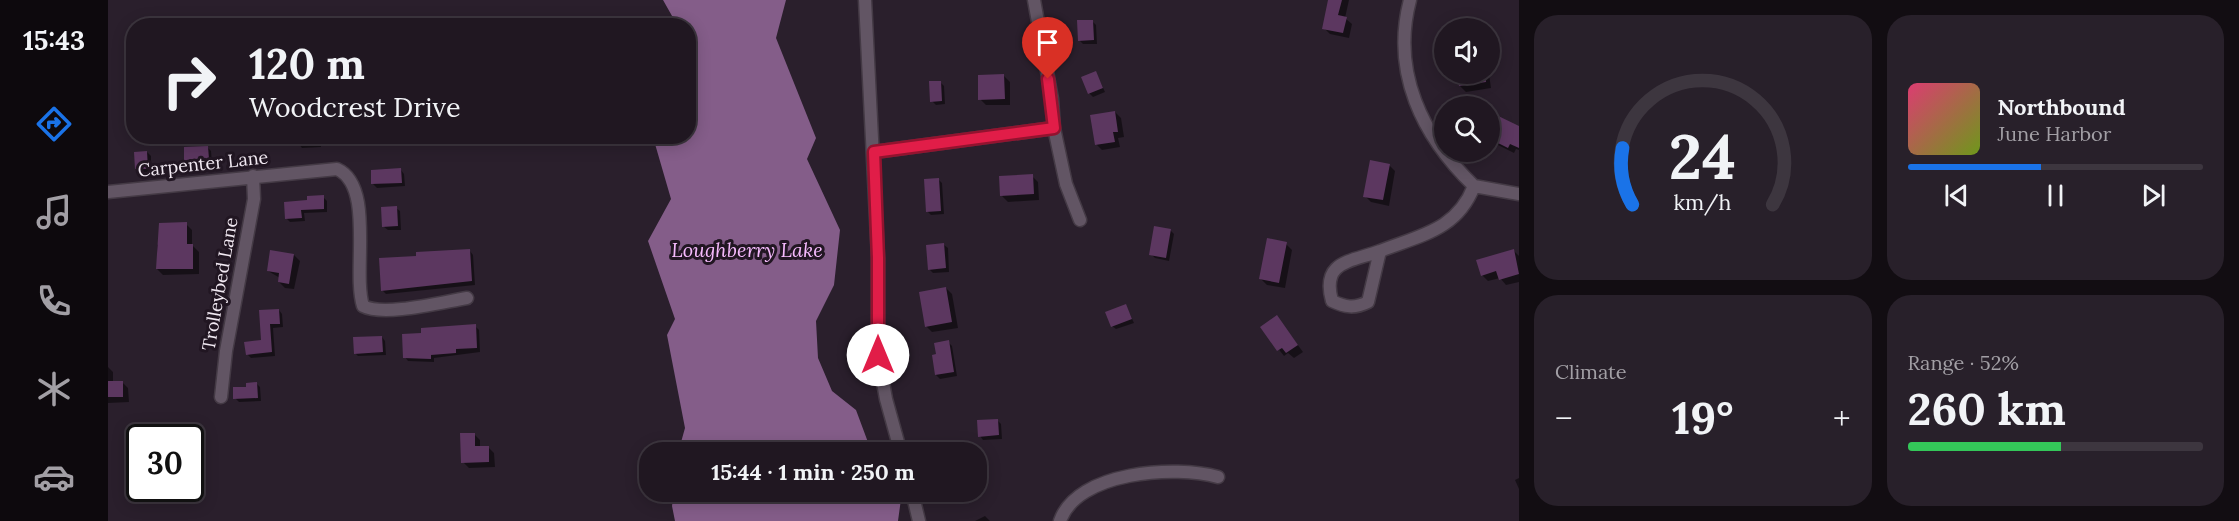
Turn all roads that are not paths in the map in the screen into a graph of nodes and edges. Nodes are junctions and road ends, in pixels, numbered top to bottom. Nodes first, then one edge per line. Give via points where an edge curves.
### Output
1 (865, 0) edge
2 (1034, 0) edge
3 (1410, 0) edge
4 (1054, 128) junction
5 (874, 152) junction
6 (253, 176) junction
7 (1474, 186) junction
8 (108, 192) edge
9 (1519, 194) edge
10 (1080, 220) dead end
11 (1380, 251) junction
12 (467, 298) dead end
13 (221, 398) dead end
14 (898, 442) edge
15 (1218, 477) dead end
16 (914, 502) edge
17 (918, 521) edge
18 (1060, 521) edge

1 - 5 street
2 - 4 street
3 - 7 street via 1404,28 1409,85 1433,140
4 - 5 street
4 - 10 street via 1066,184
5 - 14 street via 878,355
6 - 8 street, Carpenter Lane
6 - 12 street, Carpenter Lane via 337,169 347,174 353,182 358,208 363,306 370,310
6 - 13 street, Trolleybed Lane via 254,200
7 - 9 street
7 - 11 street via 1466,206 1452,221
11 - 11 street via 1368,302 1344,307 1332,301 1327,284 1330,273 1336,267
15 - 18 street via 1178,472 1128,474 1095,487 1073,503
16 - 17 street

